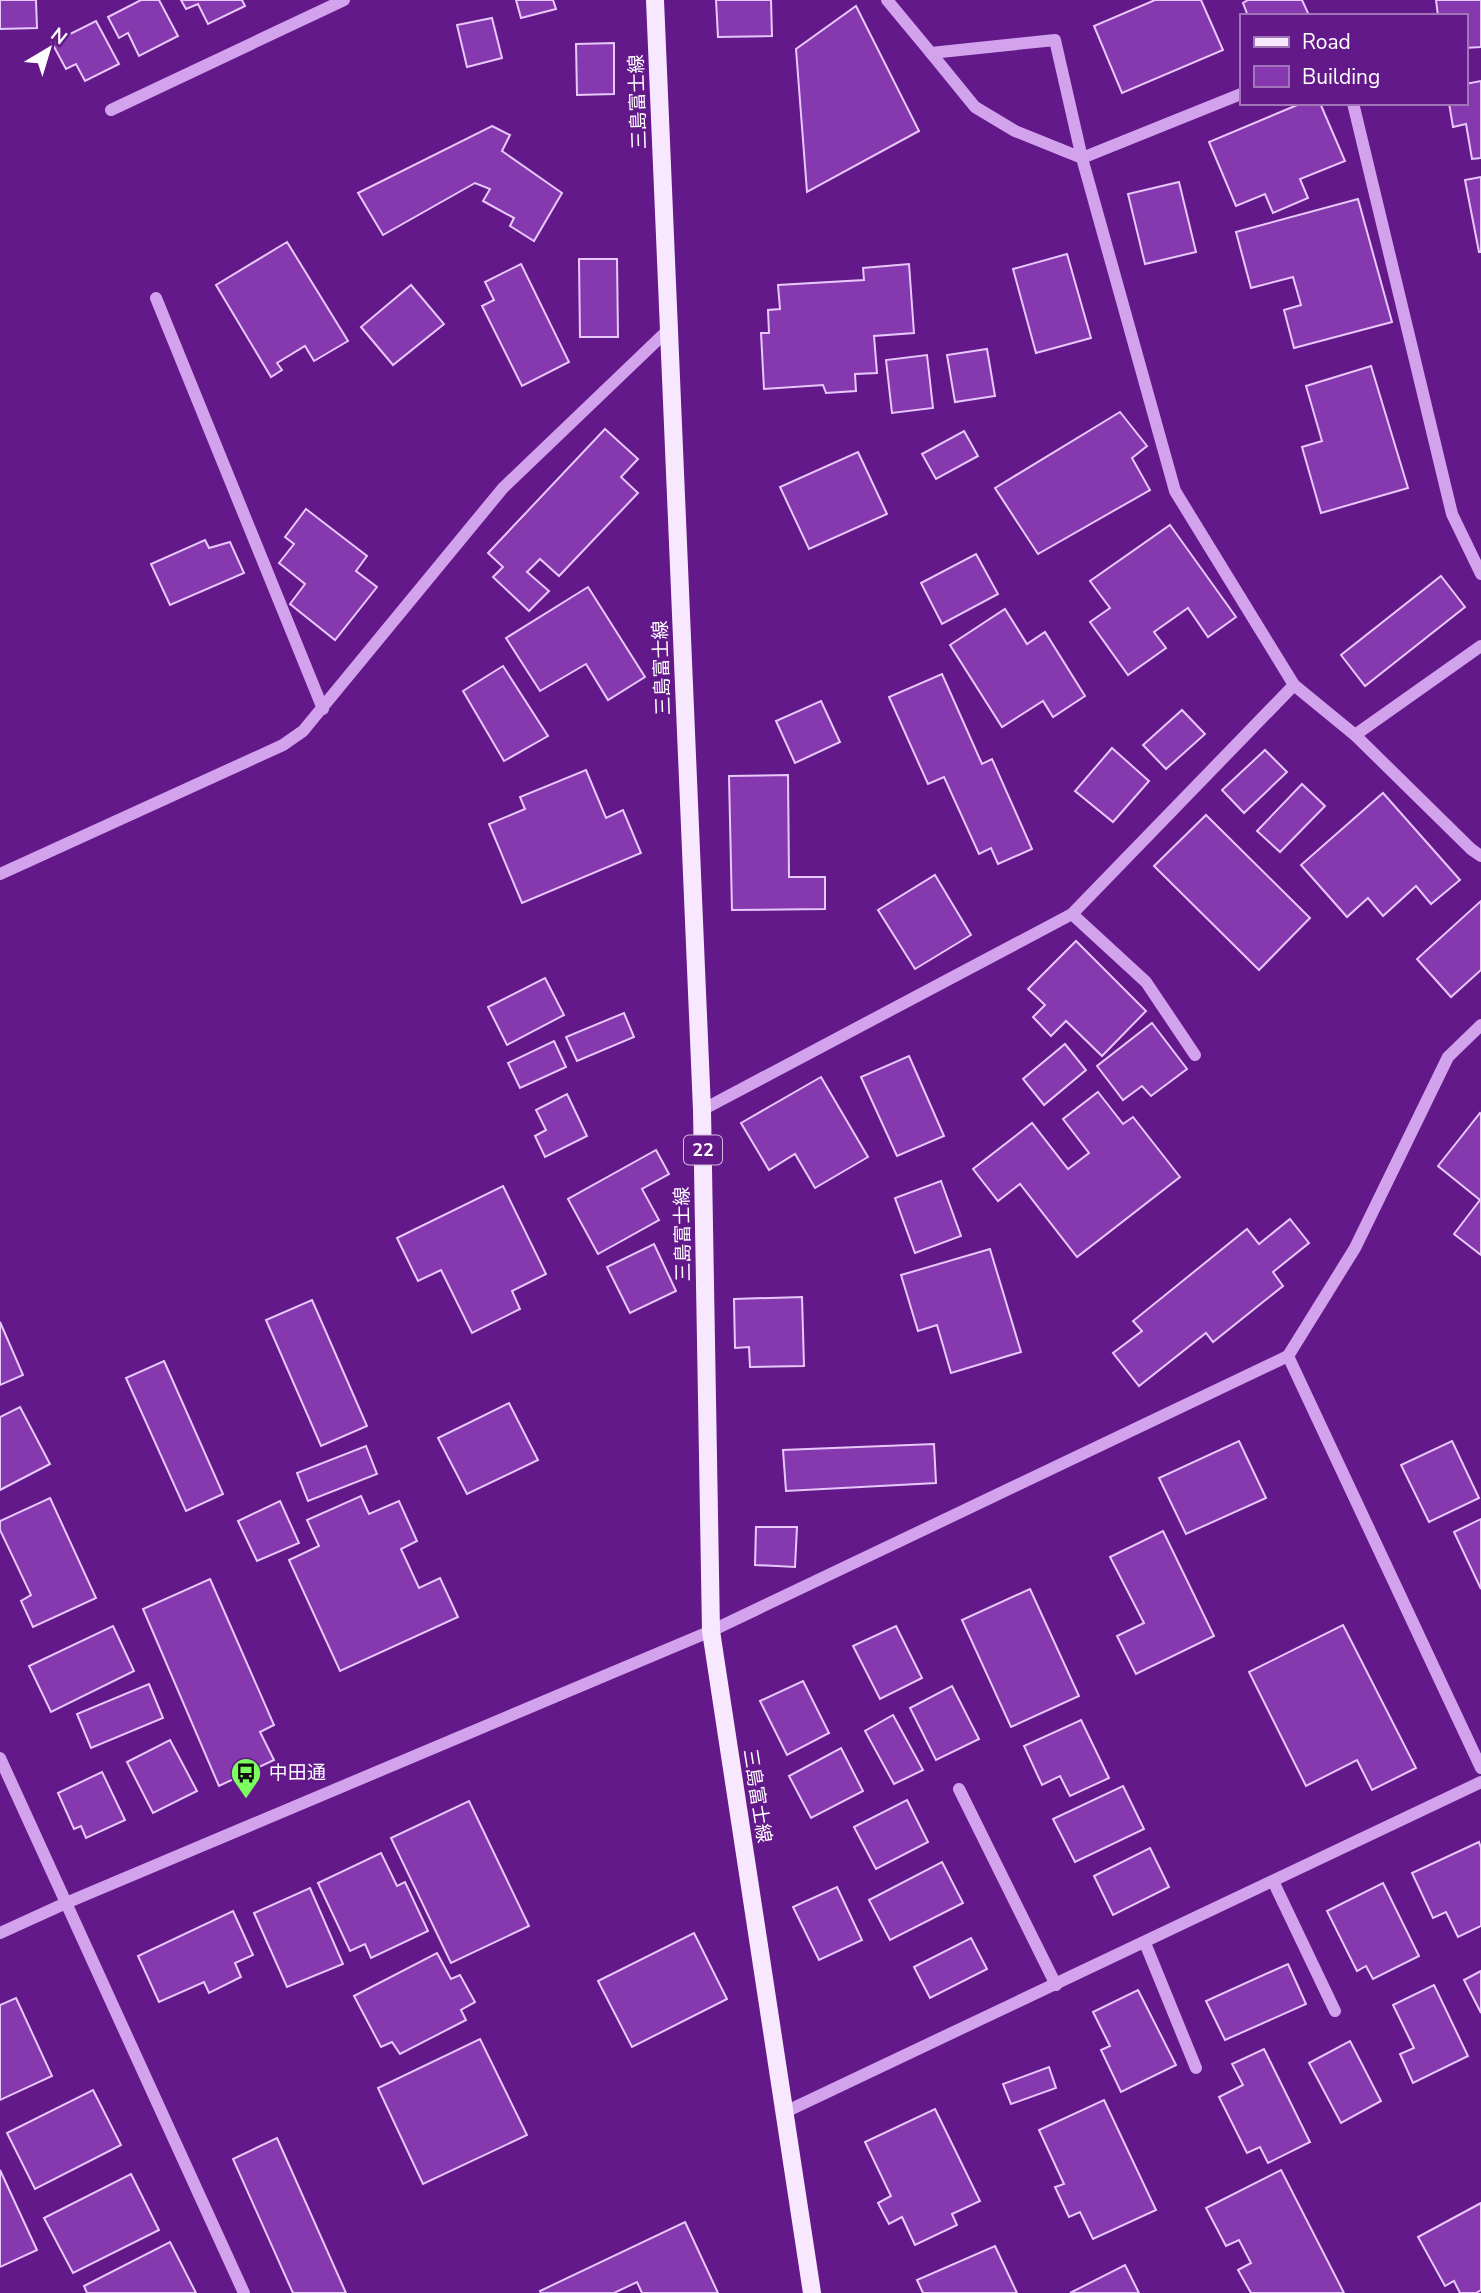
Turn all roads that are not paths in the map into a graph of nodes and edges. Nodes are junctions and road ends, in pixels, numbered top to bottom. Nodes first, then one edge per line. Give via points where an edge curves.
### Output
1 (344, 0) edge
2 (655, 0) edge
3 (887, 0) edge
4 (931, 53) junction
5 (1240, 94) edge
6 (1353, 105) edge
7 (111, 110) dead end
8 (1082, 158) junction
9 (156, 298) dead end
10 (668, 330) junction
11 (1481, 574) edge
12 (1481, 646) edge
13 (1294, 685) junction
14 (323, 709) junction
15 (1354, 735) junction
16 (1481, 856) edge
17 (0, 874) edge
18 (1072, 914) junction
19 (1481, 1025) edge
20 (1195, 1055) dead end
21 (702, 1110) junction
22 (1288, 1356) junction
23 (711, 1630) junction
24 (0, 1758) edge
25 (1481, 1768) edge
26 (1481, 1782) edge
27 (959, 1789) dead end
28 (1273, 1881) junction
29 (66, 1903) junction
30 (0, 1934) edge
31 (1144, 1943) junction
32 (1056, 1985) junction
33 (1335, 2011) dead end
34 (1196, 2068) dead end
35 (783, 2113) junction
36 (244, 2293) edge
37 (812, 2293) edge

1 - 7 street
2 - 10 main road, 三島富士線 / 22
3 - 4 street
4 - 8 street via 975,107 1015,131
4 - 8 street via 1055,40
5 - 8 street
6 - 11 street via 1452,514
8 - 13 street via 1175,491
9 - 14 street
10 - 14 street via 503,488
10 - 21 main road, 三島富士線 / 22
12 - 15 street
13 - 15 street
13 - 18 street
14 - 17 street via 303,732 283,745
15 - 16 street
18 - 20 street via 1146,982
18 - 21 street
19 - 22 street via 1448,1057 1355,1248
21 - 23 main road, 三島富士線 / 22
22 - 23 street
22 - 25 street
23 - 29 street
23 - 35 main road, 三島富士線 / 22
24 - 29 street
26 - 28 street
27 - 32 street
28 - 31 street
28 - 33 street
29 - 30 street
29 - 36 street
31 - 32 street
31 - 34 street
32 - 35 street
35 - 37 main road, 三島富士線 / 22

